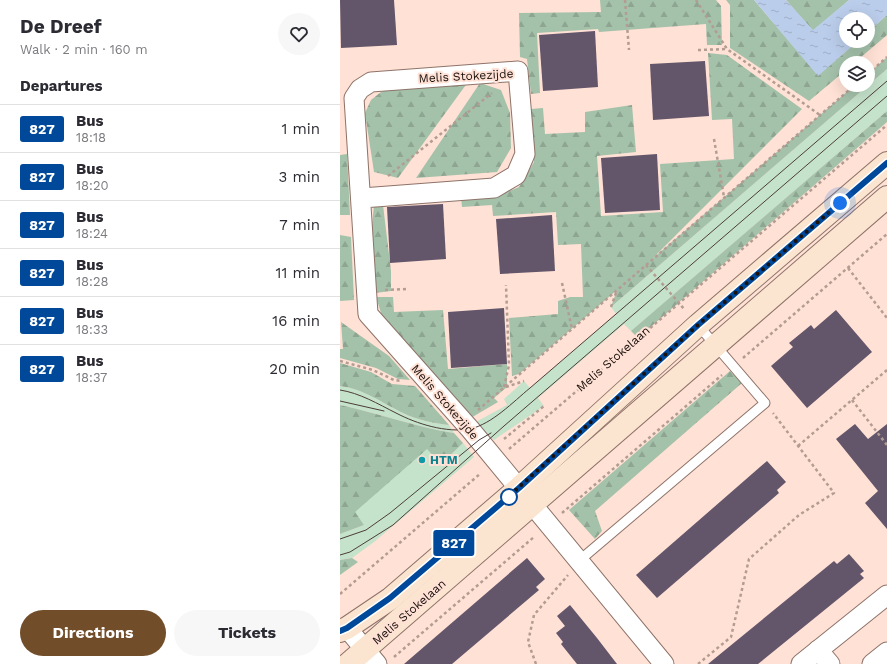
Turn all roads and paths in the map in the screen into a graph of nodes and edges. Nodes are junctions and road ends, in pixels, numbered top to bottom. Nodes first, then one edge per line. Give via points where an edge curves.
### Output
1 (625, 0) edge
2 (696, 0) edge
3 (728, 49) junction
4 (629, 50) dead end
5 (698, 50) dead end
6 (887, 57) edge
7 (875, 68) edge
8 (494, 91) dead end
9 (847, 92) edge
10 (820, 115) junction
11 (887, 125) edge
12 (714, 140) dead end
13 (887, 163) edge
14 (386, 178) dead end
15 (887, 197) edge
16 (362, 198) junction
17 (724, 198) junction
18 (887, 234) edge
19 (646, 265) junction
20 (848, 268) junction
21 (562, 283) dead end
22 (506, 285) dead end
23 (617, 290) junction
24 (679, 303) junction
25 (611, 307) dead end
26 (887, 318) edge
27 (698, 325) junction
28 (572, 329) junction
29 (716, 346) junction
30 (340, 361) edge
31 (733, 366) junction
32 (887, 370) edge
33 (524, 381) dead end
34 (429, 382) junction
35 (504, 388) junction
36 (852, 400) junction
37 (765, 404) junction
38 (544, 406) dead end
39 (464, 422) junction
40 (887, 445) edge
41 (798, 446) junction
42 (493, 456) junction
43 (519, 488) junction
44 (534, 505) junction
45 (550, 523) junction
46 (580, 560) junction
47 (340, 594) edge
48 (887, 595) edge
49 (344, 630) edge
50 (887, 652) edge
51 (378, 657) edge
52 (824, 657) edge
53 (348, 664) edge
54 (536, 664) edge
55 (664, 664) edge
56 (698, 664) edge
57 (802, 664) edge
58 (872, 664) edge

1 - 4 path
2 - 3 path
3 - 5 path
3 - 10 path
6 - 7 path
8 - 14 path
9 - 10 path
10 - 17 path
11 - 24 path, Melis Stokelaan
12 - 17 path
13 - 27 street, Melis Stokelaan
15 - 29 street, Melis Stokelaan
16 - 16 street, Melis Stokezijde via 354,98 360,89 372,82 518,71 525,154 516,175 494,188
16 - 34 street, Melis Stokezijde via 368,314
17 - 19 path
18 - 20 path
19 - 23 path
19 - 24 path
20 - 26 path
20 - 31 path
21 - 28 path
22 - 35 path via 509,365
23 - 25 path
23 - 28 path
24 - 42 path, Melis Stokelaan
27 - 29 lane
27 - 43 street, Melis Stokelaan
28 - 35 path
29 - 31 lane
29 - 44 street, Melis Stokelaan
30 - 34 path via 373,370 394,380
31 - 37 lane
31 - 45 path
32 - 36 path
33 - 35 path
34 - 39 street, Melis Stokezijde
35 - 39 path
36 - 40 path
36 - 41 path
37 - 41 path
37 - 46 lane
38 - 42 path
39 - 42 street, Melis Stokezijde
41 - 56 path via 834,492 799,515 749,559 731,638
42 - 43 street, Melis Stokezijde
42 - 47 path, Melis Stokelaan
43 - 44 street, Melis Stokezijde
43 - 49 street, Melis Stokelaan via 390,598
44 - 45 street, Melis Stokezijde
44 - 51 street, Melis Stokelaan
45 - 46 street, Melis Stokezijde
45 - 51 path
46 - 54 path via 534,615 528,642
46 - 55 street, Melis Stokezijde
48 - 52 street
49 - 51 street
50 - 58 street
51 - 53 street, Melis Stokelaan
52 - 57 street

